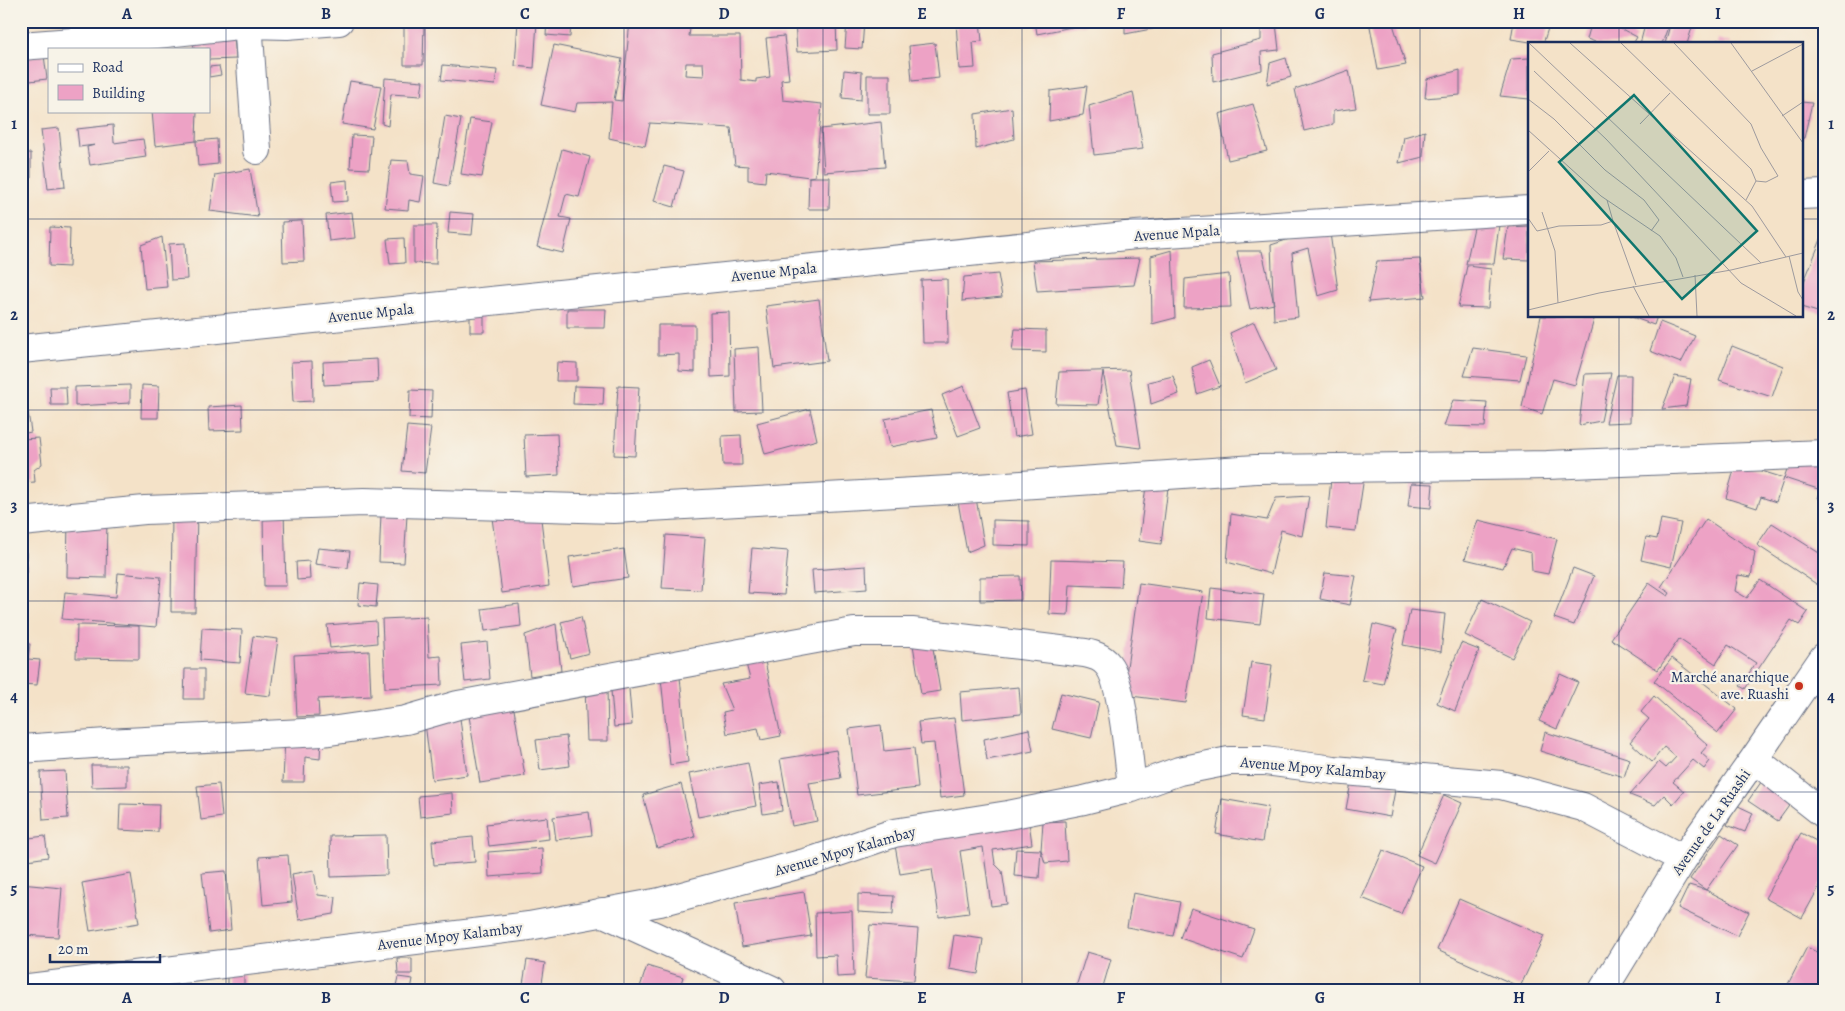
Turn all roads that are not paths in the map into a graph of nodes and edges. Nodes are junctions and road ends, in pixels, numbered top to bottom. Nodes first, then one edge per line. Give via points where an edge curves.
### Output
1 (339, 21) edge
2 (248, 23) edge
3 (21, 46) edge
4 (257, 150) dead end
5 (1824, 194) edge
6 (1802, 195) edge
7 (1528, 210) edge
8 (21, 349) edge
9 (1824, 454) edge
10 (21, 522) edge
11 (1824, 657) edge
12 (21, 749) edge
13 (1754, 759) junction
14 (1132, 788) junction
15 (1824, 814) edge
16 (1684, 859) junction
17 (602, 912) junction
18 (21, 989) edge
19 (772, 990) edge
20 (1603, 990) edge

1 - 2 street via 287,25
2 - 3 street via 157,35
2 - 4 street
5 - 6 street
7 - 8 street, Avenue Mpala via 1136,236
9 - 10 street via 1547,465 1256,469 614,509 364,502 145,510
11 - 13 street, Avenue de La Ruashi
12 - 14 street via 369,727 458,705 854,632 912,632 1098,656 1115,675
13 - 15 street
13 - 16 street, Avenue de La Ruashi
14 - 16 street, Avenue Mpoy Kalambay via 1196,766 1229,761 1265,761 1501,785 1583,807
14 - 17 street, Avenue Mpoy Kalambay via 894,834 812,861 660,902
16 - 20 street, Avenue de La Ruashi
17 - 18 street, Avenue Mpoy Kalambay via 529,926
17 - 19 street

